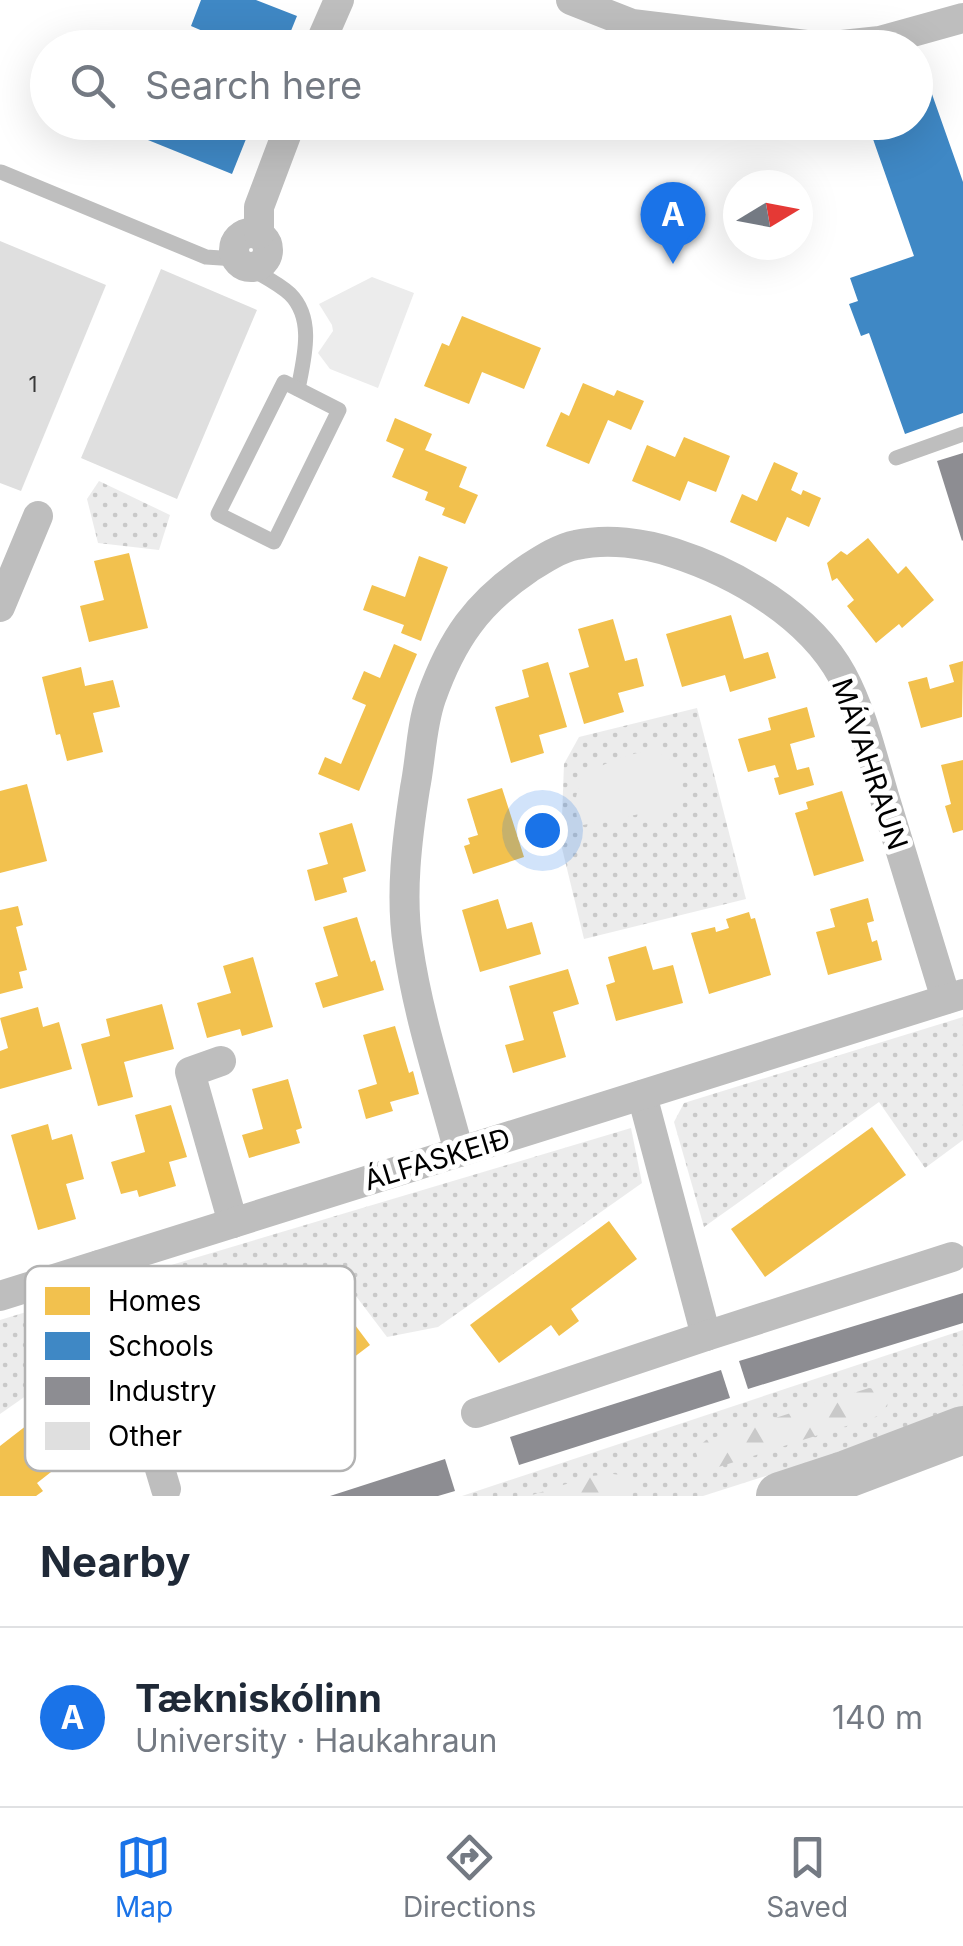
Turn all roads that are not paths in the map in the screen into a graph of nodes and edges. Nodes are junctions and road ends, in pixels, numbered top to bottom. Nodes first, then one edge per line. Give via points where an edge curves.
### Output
1 (340, 0) edge
2 (571, 0) edge
3 (963, 18) edge
4 (326, 30) edge
5 (682, 30) edge
6 (920, 30) edge
7 (284, 140) edge
8 (1, 172) edge
9 (242, 263) junction
10 (298, 389) junction
11 (963, 434) edge
12 (896, 458) dead end
13 (38, 516) dead end
14 (0, 607) edge
15 (954, 997) edge
16 (220, 1061) dead end
17 (642, 1095) junction
18 (459, 1152) junction
19 (233, 1223) junction
20 (952, 1258) dead end
21 (99, 1265) joint
22 (96, 1266) edge
23 (25, 1288) edge
24 (0, 1296) edge
25 (706, 1336) junction
26 (476, 1414) dead end
27 (963, 1430) edge
28 (161, 1471) edge
29 (166, 1489) dead end
30 (780, 1496) edge

1 - 4 street
2 - 5 street via 632,24
3 - 6 street
7 - 9 street via 259,207 266,257 260,264
8 - 9 lane via 206,258
9 - 10 lane via 292,296 305,319
10 - 10 lane via 284,382 218,514 274,542 340,410
11 - 12 lane
13 - 14 street
15 - 17 street, ÁLFASKEIÐ
15 - 18 street, MÁVAHRAUN via 862,725 824,650 769,597 694,560 657,548 573,545 501,587 479,609 442,673 424,730 409,824 407,944
16 - 19 street via 190,1072
17 - 18 street, ÁLFASKEIÐ
17 - 25 street
18 - 19 street, ÁLFASKEIÐ
19 - 21 street, ÁLFASKEIÐ
20 - 25 street
21 - 22 street, ÁLFASKEIÐ
23 - 24 street, ÁLFASKEIÐ
25 - 26 street
27 - 30 main road
28 - 29 street

